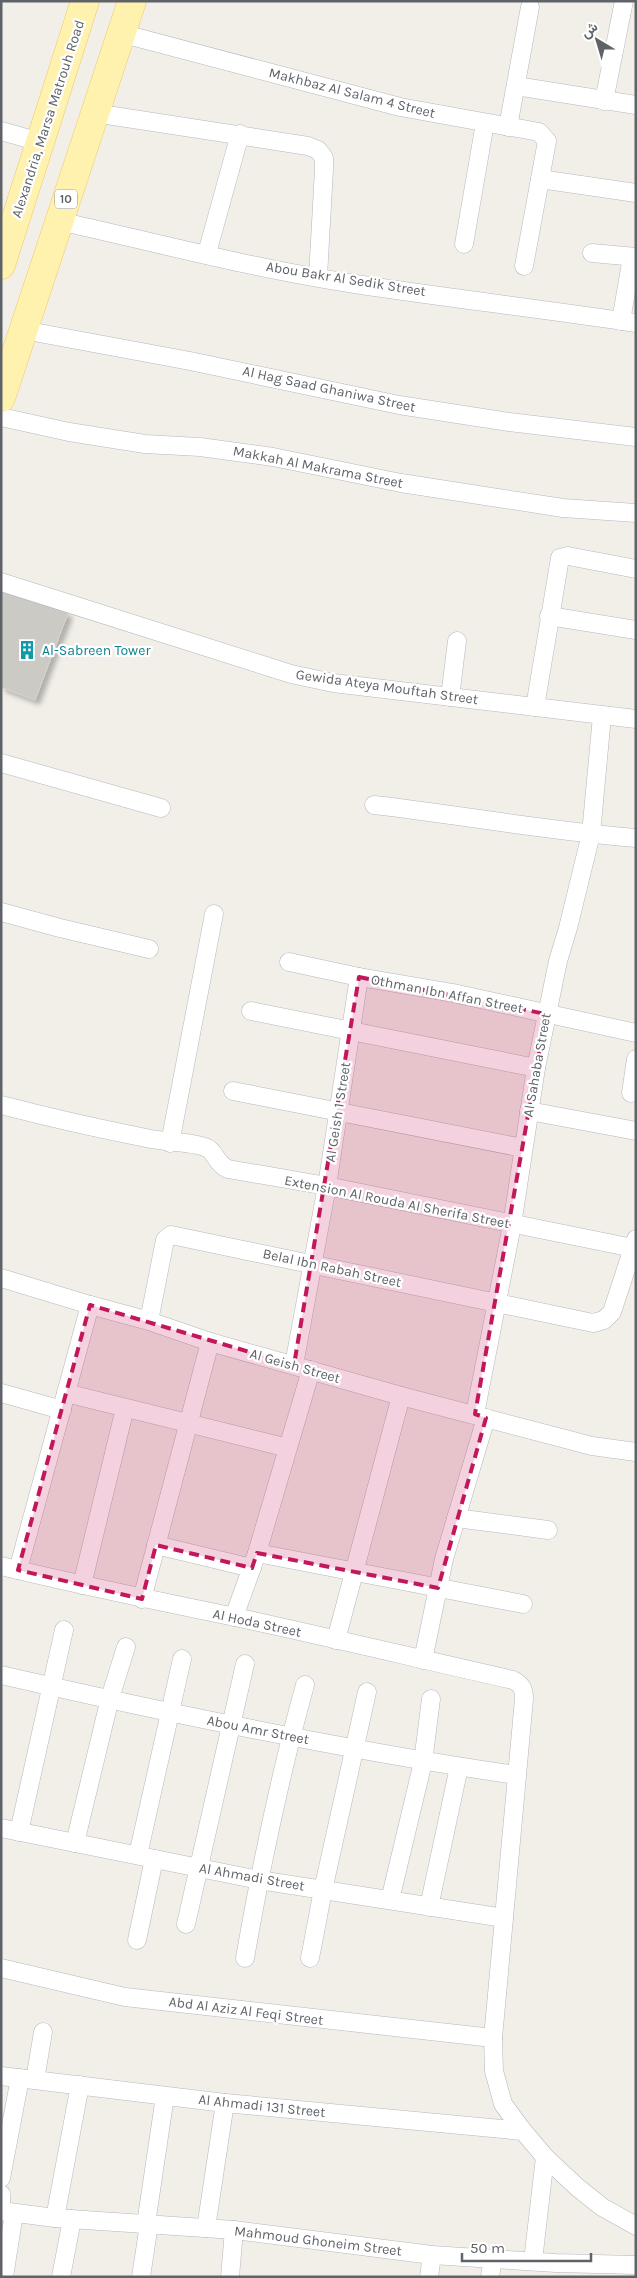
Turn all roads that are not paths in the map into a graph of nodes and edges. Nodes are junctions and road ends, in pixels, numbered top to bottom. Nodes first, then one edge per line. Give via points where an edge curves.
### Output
1 (132, 1) edge
2 (624, 1) edge
3 (79, 3) edge
4 (530, 7) dead end
5 (120, 33) junction
6 (516, 86) junction
7 (604, 101) junction
8 (636, 105) edge
9 (94, 113) junction
10 (485, 123) junction
11 (508, 127) junction
12 (1, 131) edge
13 (240, 134) junction
14 (40, 142) junction
15 (540, 179) junction
16 (636, 193) edge
17 (59, 221) junction
18 (464, 244) dead end
19 (592, 253) dead end
20 (207, 254) junction
21 (634, 257) edge
22 (1, 265) edge
23 (524, 266) dead end
24 (318, 277) junction
25 (628, 322) edge
26 (23, 330) junction
27 (1, 398) edge
28 (1, 417) edge
29 (636, 437) edge
30 (636, 513) edge
31 (636, 569) edge
32 (1, 582) edge
33 (549, 616) junction
34 (636, 630) edge
35 (458, 641) dead end
36 (450, 697) junction
37 (535, 707) junction
38 (602, 716) junction
39 (636, 719) edge
40 (1, 763) edge
41 (374, 805) dead end
42 (160, 808) dead end
43 (591, 834) junction
44 (636, 838) edge
45 (1, 912) edge
46 (214, 914) dead end
47 (149, 949) dead end
48 (289, 962) dead end
49 (359, 977) junction
50 (251, 1011) dead end
51 (546, 1014) junction
52 (351, 1031) junction
53 (636, 1033) edge
54 (636, 1059) edge
55 (536, 1068) junction
56 (233, 1091) dead end
57 (631, 1093) dead end
58 (1, 1105) edge
59 (529, 1111) junction
60 (338, 1112) junction
61 (636, 1130) edge
62 (170, 1143) junction
63 (524, 1148) junction
64 (327, 1186) junction
65 (512, 1225) junction
66 (634, 1244) edge
67 (314, 1264) junction
68 (1, 1278) edge
69 (498, 1302) junction
70 (90, 1305) junction
71 (149, 1321) junction
72 (210, 1342) junction
73 (294, 1365) junction
74 (311, 1370) junction
75 (1, 1393) edge
76 (402, 1396) junction
77 (64, 1402) junction
78 (125, 1408) junction
79 (481, 1416) junction
80 (189, 1424) junction
81 (288, 1448) junction
82 (636, 1452) edge
83 (456, 1518) junction
84 (548, 1530) dead end
85 (156, 1545) junction
86 (254, 1560) junction
87 (10, 1568) edge
88 (353, 1571) junction
89 (82, 1585) junction
90 (438, 1588) junction
91 (142, 1599) junction
92 (523, 1604) dead end
93 (234, 1617) junction
94 (64, 1630) dead end
95 (336, 1640) junction
96 (126, 1647) dead end
97 (182, 1659) dead end
98 (423, 1660) junction
99 (245, 1664) dead end
100 (1, 1675) edge
101 (305, 1685) dead end
102 (51, 1686) junction
103 (367, 1692) dead end
104 (110, 1698) junction
105 (431, 1698) dead end
106 (170, 1712) junction
107 (231, 1725) junction
108 (291, 1736) junction
109 (356, 1748) junction
110 (423, 1762) junction
111 (460, 1767) junction
112 (516, 1776) junction
113 (1, 1828) edge
114 (19, 1832) junction
115 (75, 1843) junction
116 (146, 1857) junction
117 (198, 1868) junction
118 (259, 1880) junction
119 (323, 1890) junction
120 (390, 1900) junction
121 (429, 1907) junction
122 (504, 1918) junction
123 (186, 1924) dead end
124 (137, 1940) dead end
125 (245, 1958) dead end
126 (310, 1958) dead end
127 (1, 1968) edge
128 (43, 2032) dead end
129 (492, 2038) junction
130 (1, 2076) edge
131 (27, 2079) junction
132 (80, 2085) junction
133 (165, 2096) junction
134 (225, 2103) junction
135 (523, 2131) junction
136 (545, 2157) junction
137 (1, 2178) edge
138 (1, 2194) edge
139 (5, 2209) edge
140 (63, 2219) junction
141 (147, 2224) junction
142 (636, 2226) edge
143 (206, 2228) junction
144 (234, 2230) junction
145 (432, 2254) junction
146 (492, 2258) junction
147 (533, 2261) junction
148 (628, 2269) edge
149 (555, 2270) edge
150 (4, 2277) edge
151 (61, 2277) edge
152 (141, 2277) edge
153 (230, 2277) edge
154 (429, 2277) edge
155 (490, 2277) edge

1 - 5 main road, 10
2 - 7 street
3 - 14 main road, Alexandria, Marsa Matrouh Road
4 - 6 street
5 - 9 main road, 10
5 - 10 street, Makhbaz Al Salam 4 Street via 400,107
6 - 7 street
6 - 11 street
7 - 8 street
9 - 13 street
9 - 17 main road, 10
10 - 11 street, Makhbaz Al Salam 4 Street
10 - 18 street
11 - 15 street, Makhbaz Al Salam 4 Street via 539,132 544,136 547,142
12 - 14 street
13 - 20 street
13 - 24 street via 308,146 318,150 324,158
14 - 22 main road, Alexandria, Marsa Matrouh Road
15 - 16 street
15 - 23 street, Makhbaz Al Salam 4 Street
17 - 20 street, Abou Bakr Al Sedik Street
17 - 26 main road, 10
19 - 21 street
20 - 24 street, Abou Bakr Al Sedik Street
21 - 25 street
24 - 25 street, Abou Bakr Al Sedik Street
26 - 27 main road, 10
26 - 29 street, Al Hag Saad Ghaniwa Street via 399,404 509,422
28 - 30 street, Makkah Al Makrama Street via 145,444 200,446 273,457 401,483 553,507
31 - 33 street via 568,556 560,558
32 - 36 street, Gewida Ateya Mouftah Street via 291,674
33 - 34 street
33 - 37 street
35 - 36 street
36 - 37 street, Gewida Ateya Mouftah Street
37 - 38 street, Gewida Ateya Mouftah Street
38 - 39 street, Gewida Ateya Mouftah Street
38 - 43 street, Al Sahaba Street
40 - 42 street
41 - 43 street
43 - 44 street
43 - 51 street, Al Sahaba Street
45 - 47 street
46 - 62 street
48 - 49 street, Othman Ibn Affan Street
49 - 51 street, Othman Ibn Affan Street via 453,993
49 - 52 street, Al Geish 1 Street
50 - 52 street
51 - 53 street, Othman Ibn Affan Street
51 - 55 street, Al Sahaba Street
52 - 55 street
52 - 60 street, Al Geish 1 Street
54 - 57 street
55 - 59 street, Al Sahaba Street
56 - 60 street
58 - 62 street, Extension Al Rouda Al Sherifa Street via 63,1122
59 - 61 street
59 - 63 street, Al Sahaba Street
60 - 63 street
60 - 64 street, Al Geish 1 Street
62 - 64 street, Extension Al Rouda Al Sherifa Street via 205,1147 228,1168
63 - 65 street, Al Sahaba Street
64 - 65 street, Extension Al Rouda Al Sherifa Street
64 - 67 street, Al Geish 1 Street
65 - 66 street, Extension Al Rouda Al Sherifa Street
65 - 69 street, Al Sahaba Street
66 - 69 street, Belal Ibn Rabah Street via 612,1312 604,1320 593,1323
67 - 69 street, Belal Ibn Rabah Street
67 - 71 street, Belal Ibn Rabah Street via 171,1236 165,1240
67 - 73 street, Al Geish 1 Street
68 - 70 street, Al Geish Street
69 - 79 street, Al Sahaba Street
70 - 71 street, Al Geish Street
70 - 77 street
71 - 72 street, Al Geish Street
72 - 73 street, Al Geish Street
72 - 80 street
73 - 74 street, Al Geish Street
74 - 76 street, Al Geish Street
74 - 81 street
75 - 77 street
76 - 79 street, Al Geish Street
76 - 88 street
77 - 78 street
77 - 87 street
78 - 80 street
78 - 89 street
79 - 82 street, Al Geish Street via 592,1446
79 - 83 street, Al Sahaba Street
80 - 81 street
80 - 85 street
81 - 86 street
83 - 84 street
83 - 90 street, Al Sahaba Street
85 - 86 street
85 - 91 street
86 - 88 street
86 - 93 street
87 - 89 street, Al Hoda Street
88 - 90 street
88 - 95 street
89 - 91 street, Al Hoda Street
90 - 92 street
90 - 98 street, Al Sahaba Street
91 - 93 street, Al Hoda Street
93 - 95 street, Al Hoda Street
94 - 102 street
95 - 98 street, Al Hoda Street
96 - 104 street
97 - 106 street
98 - 112 street, Al Hoda Street via 520,1684 524,1691
99 - 107 street
100 - 102 street, Abou Amr Street
101 - 108 street
102 - 104 street, Abou Amr Street
102 - 114 street
103 - 109 street
104 - 106 street, Abou Amr Street
104 - 115 street
105 - 110 street
106 - 107 street, Abou Amr Street
106 - 116 street
107 - 108 street, Abou Amr Street
107 - 117 street
108 - 109 street, Abou Amr Street
108 - 118 street
109 - 110 street, Abou Amr Street
109 - 119 street
110 - 111 street, Abou Amr Street
110 - 120 street
111 - 112 street, Abou Amr Street
111 - 121 street
112 - 122 street
113 - 114 street, Al Ahmadi Street
114 - 115 street, Al Ahmadi Street
115 - 116 street, Al Ahmadi Street
116 - 117 street, Al Ahmadi Street
116 - 124 street
117 - 118 street, Al Ahmadi Street
117 - 123 street
118 - 119 street, Al Ahmadi Street
118 - 125 street
119 - 120 street, Al Ahmadi Street
119 - 126 street
120 - 121 street, Al Ahmadi Street
121 - 122 street, Al Ahmadi Street
122 - 129 street
127 - 129 street, Abd Al Aziz Al Feqi Street via 126,1997
128 - 131 street
129 - 135 street via 494,2071 503,2104
130 - 131 street, Al Ahmadi 131 Street
131 - 132 street, Al Ahmadi 131 Street
131 - 137 street
132 - 133 street, Al Ahmadi 131 Street
132 - 140 street
133 - 134 street, Al Ahmadi 131 Street
133 - 141 street
134 - 135 street, Al Ahmadi 131 Street
134 - 143 street
135 - 136 street
136 - 142 street via 602,2207
136 - 147 street
138 - 139 street
139 - 140 street, Mahmoud Ghoneim Street
139 - 150 street
140 - 141 street, Mahmoud Ghoneim Street
140 - 151 street
141 - 143 street, Mahmoud Ghoneim Street
141 - 152 street
143 - 144 street, Mahmoud Ghoneim Street
144 - 145 street, Mahmoud Ghoneim Street
144 - 153 street
145 - 146 street, Mahmoud Ghoneim Street
145 - 154 street
146 - 147 street, Mahmoud Ghoneim Street
146 - 155 street
147 - 149 street, Mahmoud Ghoneim Street
148 - 149 street, Mahmoud Ghoneim Street

